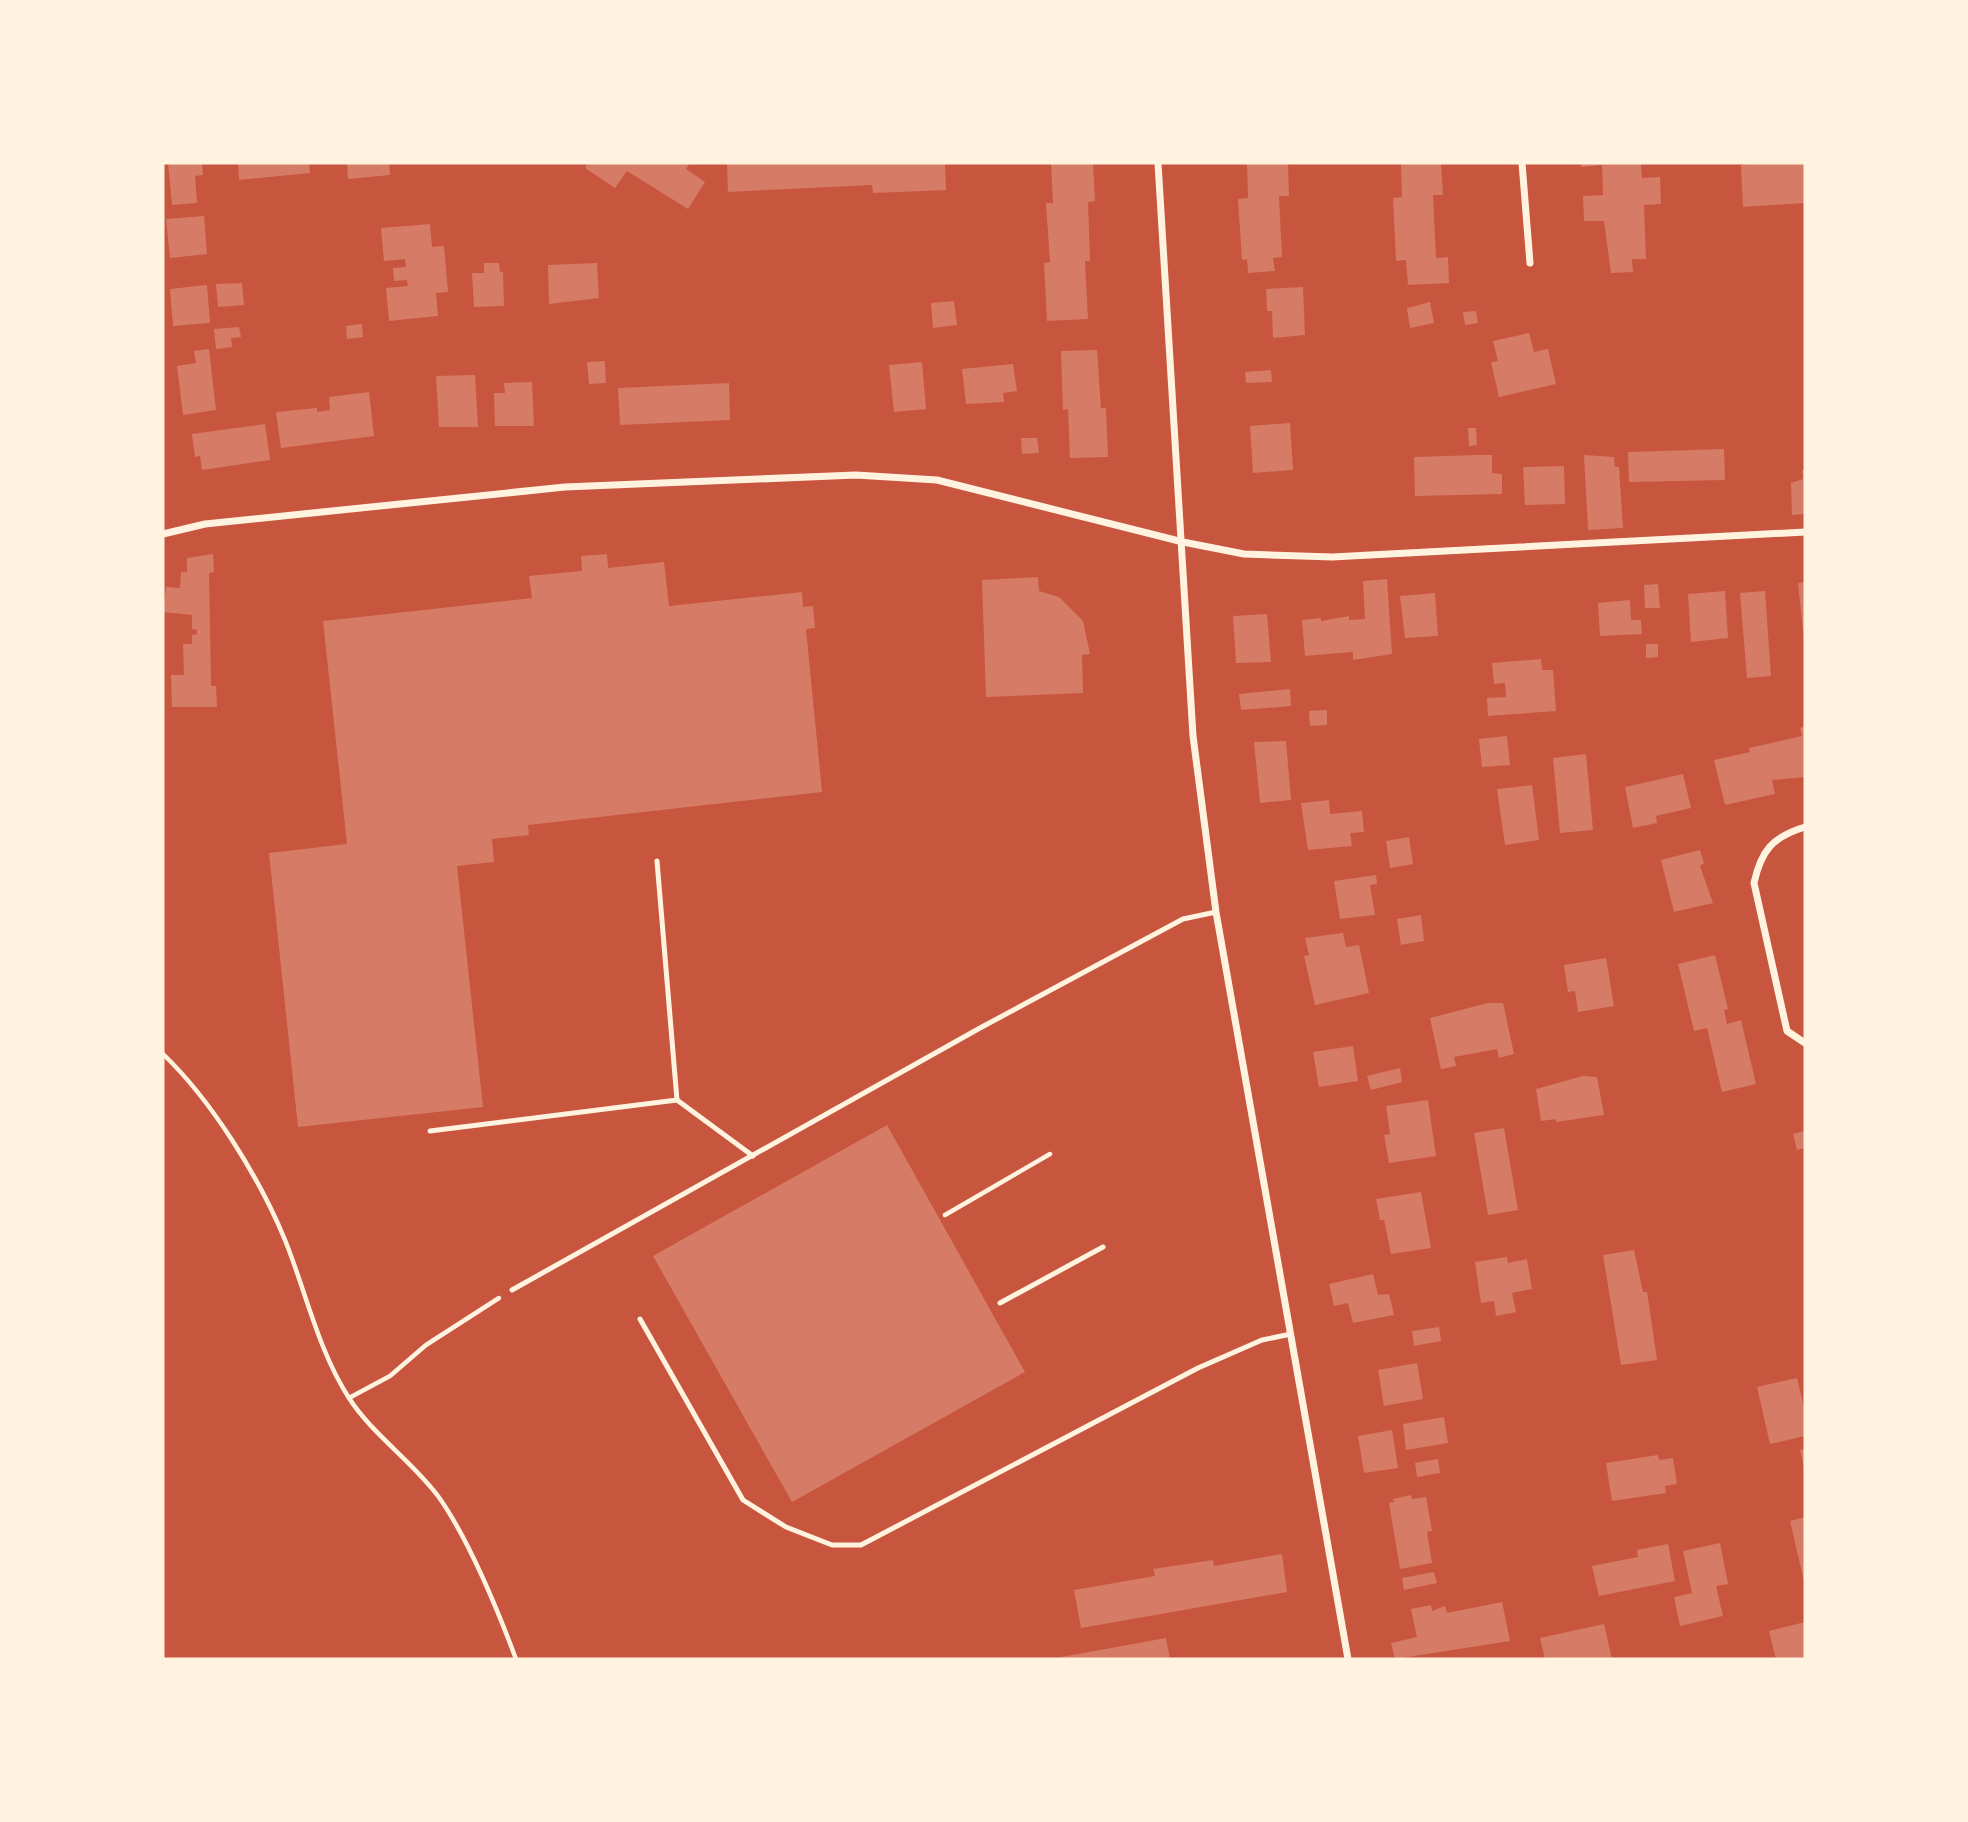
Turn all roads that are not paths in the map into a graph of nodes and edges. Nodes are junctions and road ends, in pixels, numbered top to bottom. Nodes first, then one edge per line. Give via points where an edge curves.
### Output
1 (1158, 163) edge
2 (1522, 163) edge
3 (1530, 263) dead end
4 (1805, 532) edge
5 (163, 534) edge
6 (1183, 542) junction
7 (1805, 827) edge
8 (657, 861) dead end
9 (1216, 912) junction
10 (1805, 1043) edge
11 (677, 1100) junction
12 (429, 1131) dead end
13 (753, 1156) junction
14 (1103, 1247) dead end
15 (512, 1290) road end
16 (1000, 1303) dead end
17 (640, 1319) dead end
18 (1291, 1334) junction
19 (1348, 1659) edge

1 - 6 street
2 - 3 street
4 - 6 street via 1332,556 1258,555
5 - 6 street via 205,524 565,487 856,475 937,480
6 - 9 street via 1193,736
7 - 10 street via 1771,844 1759,860 1754,883 1787,1031
8 - 11 lane
9 - 13 lane via 1183,919
9 - 18 street
11 - 12 lane
11 - 13 lane
13 - 15 lane
14 - 16 lane
17 - 18 lane via 743,1500 786,1527 832,1545 861,1545 1198,1368 1262,1340
18 - 19 street

